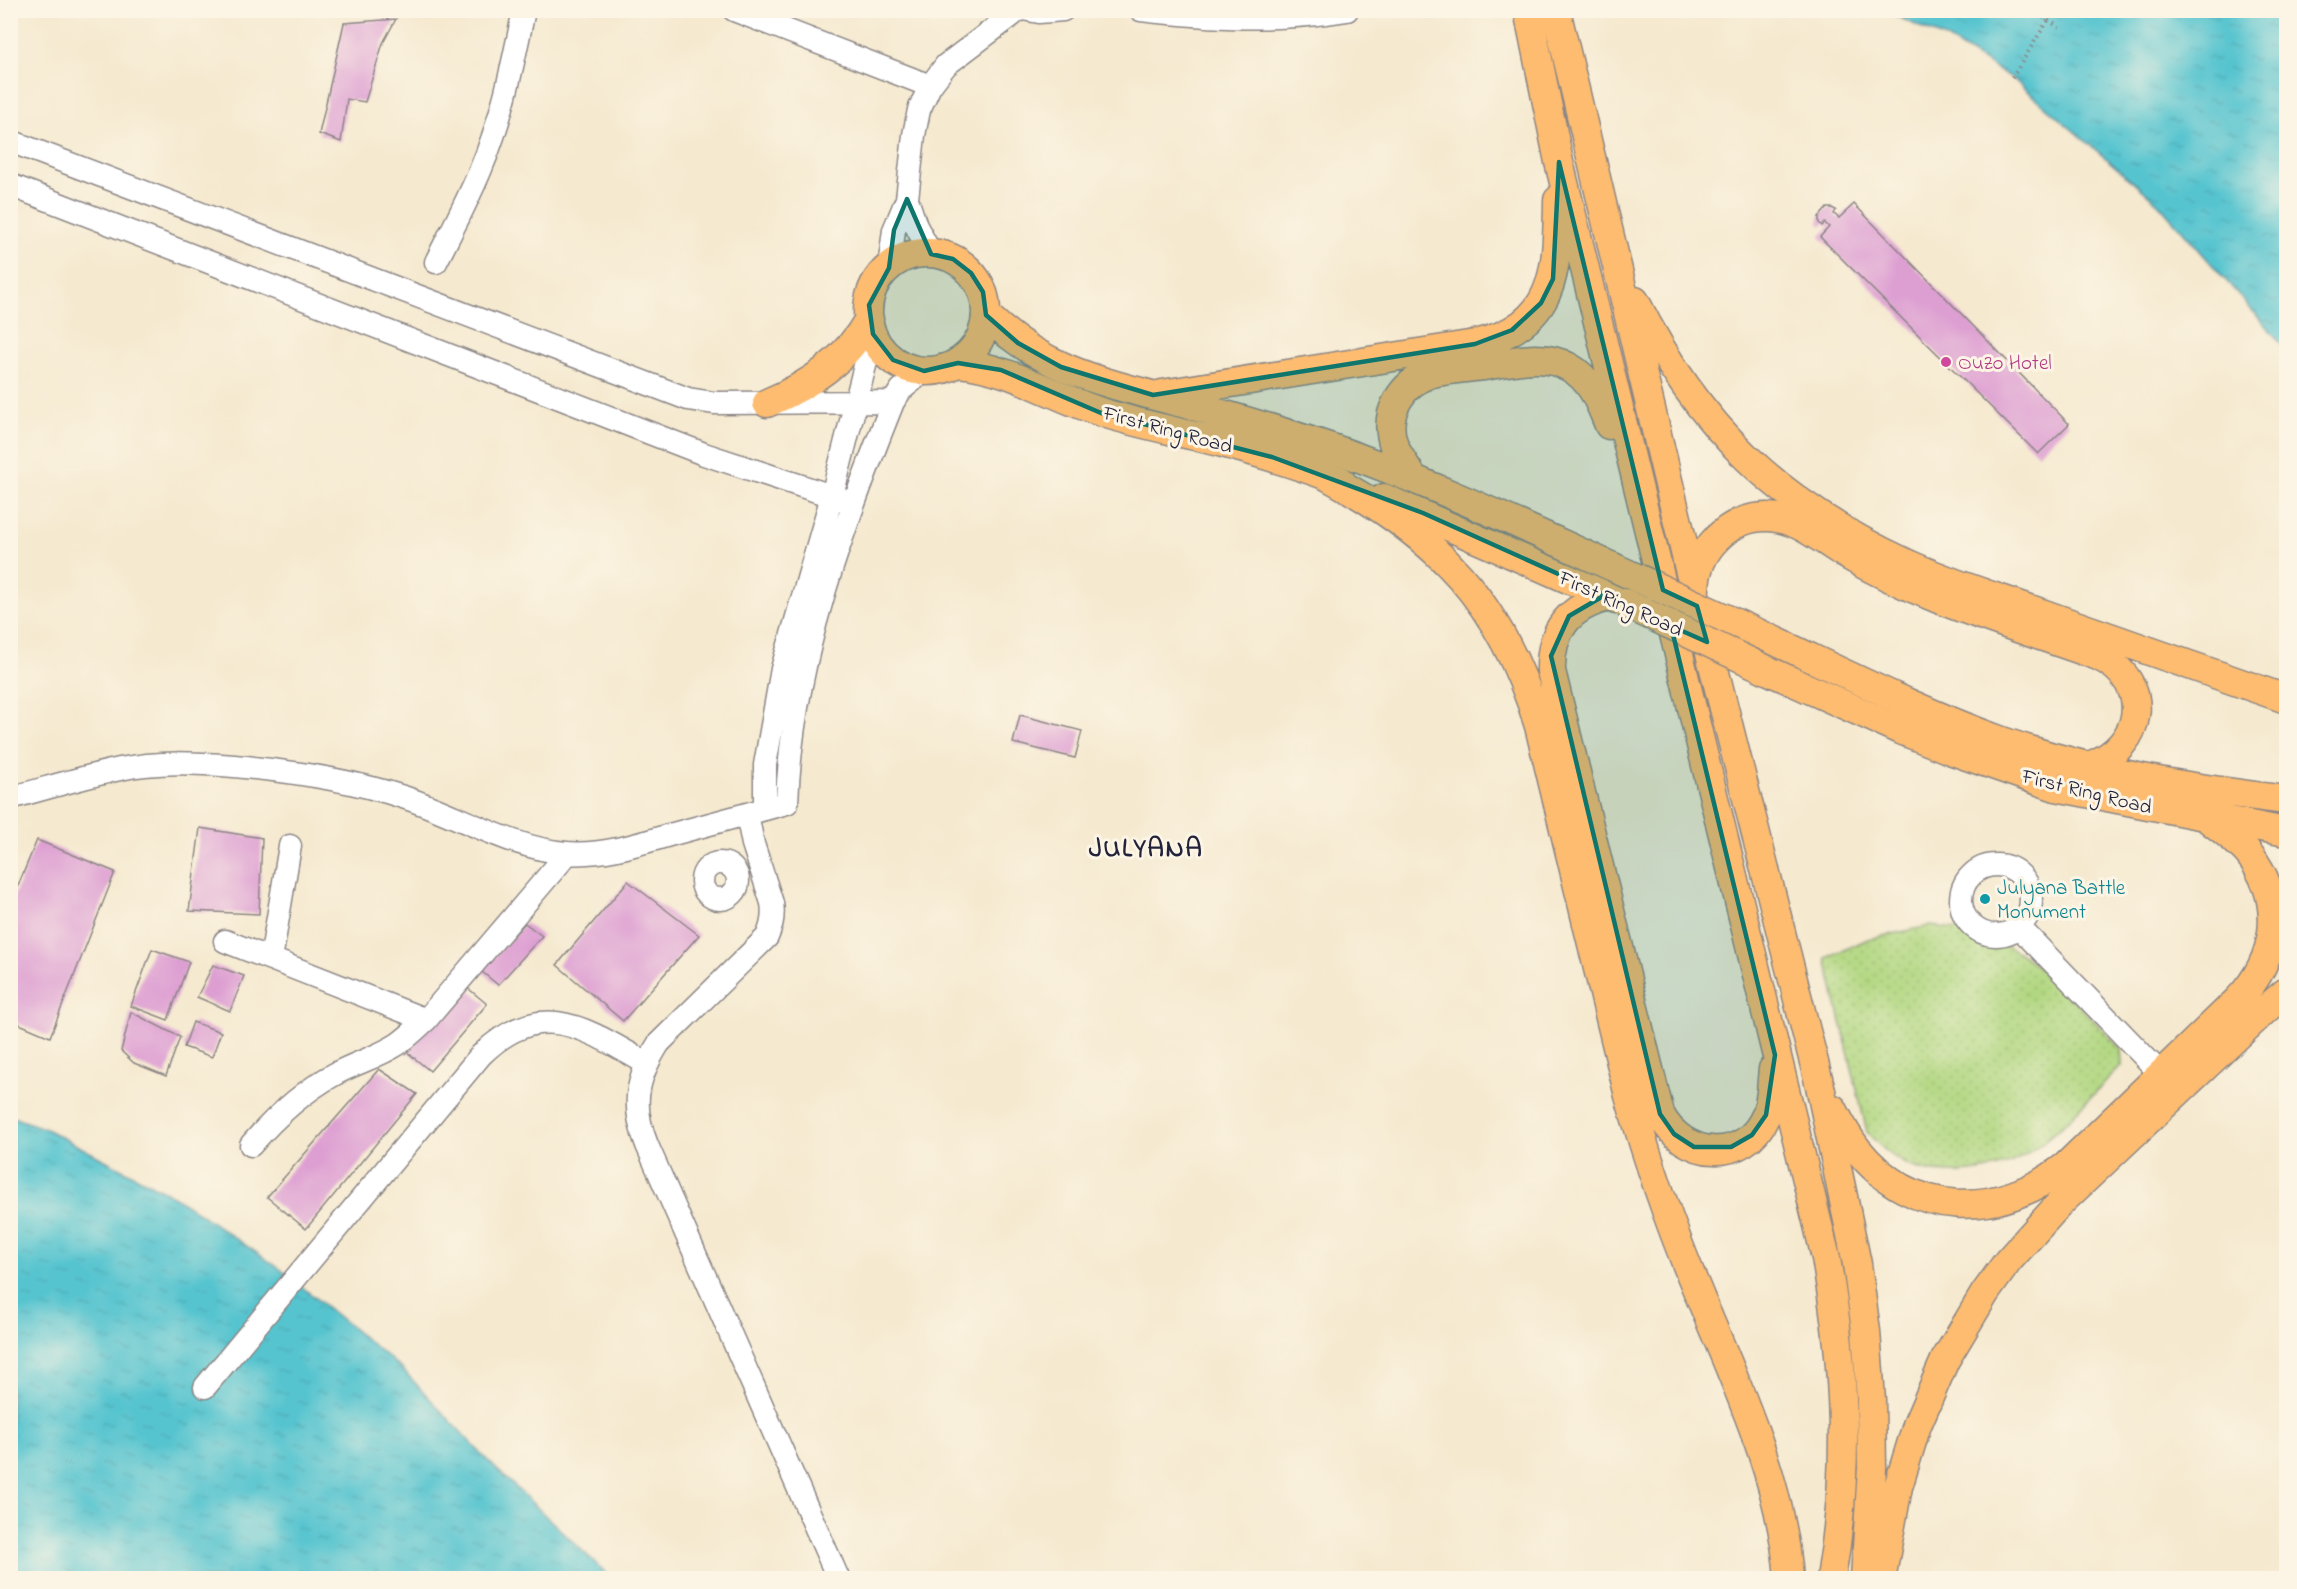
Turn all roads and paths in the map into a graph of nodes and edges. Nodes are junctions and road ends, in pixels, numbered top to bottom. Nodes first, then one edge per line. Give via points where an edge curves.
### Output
1 (524, 10) edge
2 (734, 10) edge
3 (1019, 10) edge
4 (1028, 10) edge
5 (1063, 10) edge
6 (1141, 10) edge
7 (1347, 10) edge
8 (1528, 10) edge
9 (2038, 14) dead end
10 (2048, 20) junction
11 (1559, 22) edge
12 (2059, 27) dead end
13 (2012, 78) dead end
14 (930, 86) junction
15 (10, 141) edge
16 (1559, 162) junction
17 (10, 185) edge
18 (907, 199) junction
19 (931, 254) junction
20 (1613, 255) junction
21 (436, 262) dead end
22 (889, 268) junction
23 (986, 315) junction
24 (871, 326) junction
25 (958, 363) junction
26 (924, 371) junction
27 (1154, 395) junction
28 (857, 402) junction
29 (892, 402) junction
30 (767, 403) junction
31 (1634, 470) junction
32 (1323, 474) junction
33 (1414, 478) junction
34 (842, 499) junction
35 (1695, 594) junction
36 (1616, 600) junction
37 (2286, 699) edge
38 (2089, 766) junction
39 (10, 798) edge
40 (2286, 800) edge
41 (756, 811) junction
42 (2207, 818) junction
43 (2286, 832) edge
44 (290, 846) dead end
45 (568, 853) junction
46 (758, 861) junction
47 (736, 871) dead end
48 (2019, 927) dead end
49 (225, 940) dead end
50 (271, 959) junction
51 (2286, 992) edge
52 (426, 1020) junction
53 (1776, 1055) junction
54 (646, 1063) junction
55 (2161, 1074) junction
56 (1820, 1086) junction
57 (251, 1145) dead end
58 (205, 1387) dead end
59 (838, 1578) edge
60 (1788, 1578) edge
61 (1831, 1578) edge
62 (1865, 1578) edge
63 (1881, 1578) edge

1 - 21 street via 491,141
2 - 14 street
3 - 14 street via 953,60
4 - 5 street
6 - 7 street via 1224,19
8 - 16 main road
9 - 10 path
10 - 12 path
10 - 13 path
11 - 20 main road
14 - 18 street via 919,110
15 - 30 street via 661,390 714,403
16 - 27 main road via 1553,279 1541,303 1512,330 1475,344
16 - 31 main road
17 - 34 street via 693,449
18 - 19 street
18 - 22 street via 894,230
19 - 22 main road via 909,257
19 - 23 main road via 953,259 971,273 983,292
20 - 35 main road
20 - 37 main road via 1660,349 1699,407 1746,458 1813,511 1872,546 1940,577
22 - 24 main road via 873,291 869,304
23 - 25 main road via 981,337
23 - 27 main road, First Ring Road via 1018,343 1061,367
24 - 26 main road via 884,353 903,366
24 - 28 street
24 - 30 main road via 824,372
25 - 26 main road
25 - 32 main road, First Ring Road via 1001,370 1101,412 1221,442
26 - 29 street
27 - 33 main road, First Ring Road via 1329,447
28 - 29 street
28 - 30 street
28 - 34 street
29 - 34 street
31 - 33 main road via 1586,380 1567,365 1533,358 1432,373 1402,392 1392,414 1392,438
31 - 53 main road
32 - 36 main road, First Ring Road via 1423,513
32 - 60 main road via 1387,513 1457,572 1492,618 1521,672 1539,726 1645,1151 1764,1457 1782,1532
33 - 38 main road, First Ring Road, bridge via 1958,724
34 - 41 street via 782,669
34 - 41 street via 804,664 791,738 787,802
35 - 38 main road via 1703,557 1728,529 1767,517 1803,526 1861,563 1919,592 2098,656 2119,669 2135,701 2133,726 2112,756
35 - 56 main road
36 - 42 main road, First Ring Road, bridge via 1898,729 2056,788
36 - 53 main road via 1581,607 1569,616 1554,642 1551,671 1657,1102 1666,1125 1684,1142 1701,1148 1719,1150 1742,1142 1766,1115
38 - 40 main road, First Ring Road via 2177,785
39 - 45 street via 154,764 288,771 404,797 523,844
41 - 45 street via 630,846
41 - 46 street
42 - 43 main road, First Ring Road
42 - 55 main road via 2239,843 2263,878 2272,909 2271,946 2250,988
44 - 50 street
45 - 52 street
46 - 47 street
46 - 54 street via 773,912 767,937 659,1043
48 - 55 street
49 - 50 street
50 - 52 street
51 - 63 main road via 2061,1202 1985,1293 1945,1360 1917,1425 1898,1487
52 - 57 street via 397,1044 336,1073 298,1098
53 - 61 main road via 1826,1258 1836,1318 1844,1423 1843,1490
54 - 58 street via 586,1029 570,1025 537,1024 506,1034 493,1043
54 - 59 street via 637,1095 640,1129
55 - 56 main road via 2051,1178 2018,1195 1962,1205 1926,1198 1880,1172 1846,1134
56 - 62 main road via 1857,1264 1866,1331 1872,1468

